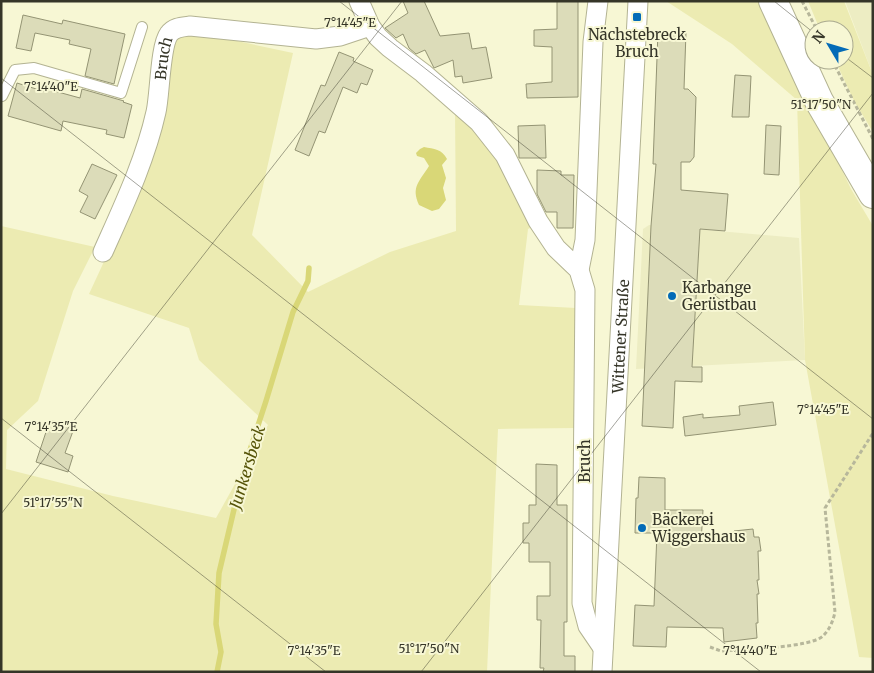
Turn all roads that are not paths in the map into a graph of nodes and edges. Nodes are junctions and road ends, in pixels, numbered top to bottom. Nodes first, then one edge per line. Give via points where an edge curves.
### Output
1 (358, 1) edge
2 (598, 1) edge
3 (638, 1) edge
4 (773, 1) edge
5 (370, 26) junction
6 (142, 27) dead end
7 (2, 96) edge
8 (873, 194) edge
9 (103, 252) dead end
10 (579, 270) junction
11 (603, 648) junction
12 (602, 672) edge

1 - 5 street
2 - 10 street, Bruch via 593,42 585,240
3 - 11 street, Wittener Straße
4 - 8 main road via 819,101
5 - 9 street, Bruch via 340,36 316,39 190,26 175,28 169,33 156,112 140,164
5 - 10 street via 390,48 479,122 505,155 556,248
6 - 7 lane via 121,93 34,68 15,70
10 - 11 street, Bruch via 585,290 582,603 588,626
11 - 12 street, Wittener Straße

